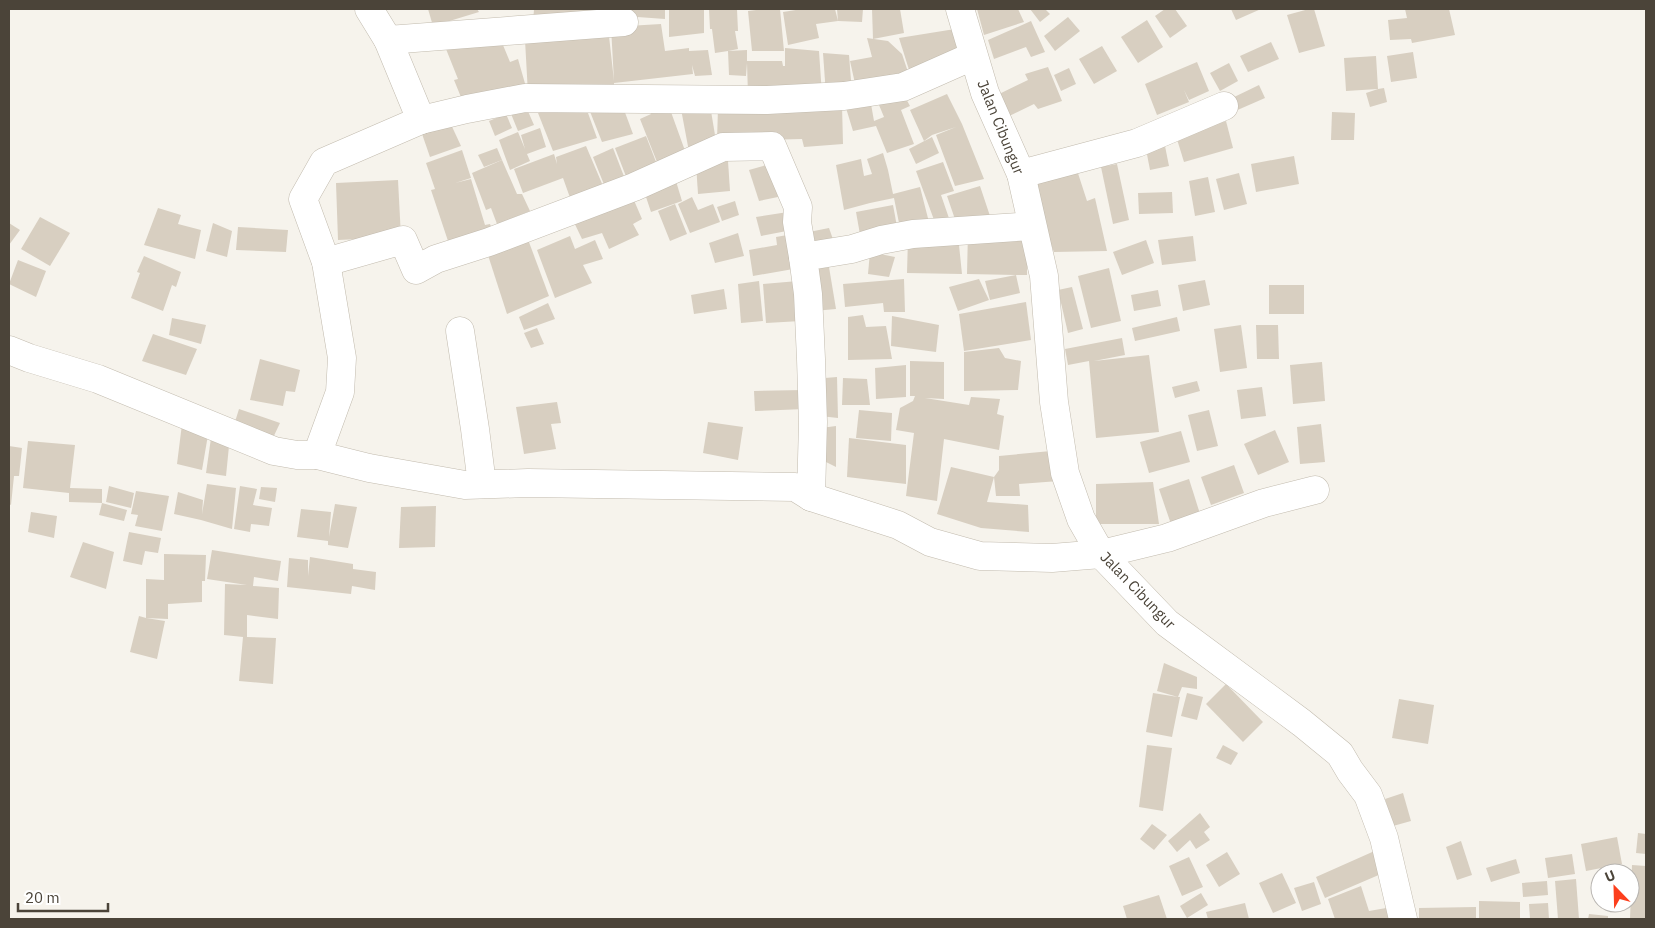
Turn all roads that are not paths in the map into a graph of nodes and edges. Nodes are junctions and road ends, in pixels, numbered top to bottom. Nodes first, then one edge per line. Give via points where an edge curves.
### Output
1 (369, 9) edge
2 (960, 9) edge
3 (624, 22) dead end
4 (388, 40) junction
5 (973, 56) junction
6 (1224, 106) dead end
7 (421, 120) junction
8 (1022, 174) junction
9 (1032, 226) junction
10 (803, 258) junction
11 (326, 262) junction
12 (460, 331) dead end
13 (9, 350) edge
14 (317, 456) junction
15 (482, 484) junction
16 (1315, 490) dead end
17 (811, 497) junction
18 (1101, 554) junction
19 (1403, 919) edge

1 - 4 street
2 - 5 street, Jalan Cibungur
3 - 4 street
4 - 7 street
5 - 7 street via 903,86 844,96 768,100 525,98
5 - 8 street, Jalan Cibungur via 985,92
6 - 8 street via 1137,143
7 - 11 street via 324,162 303,199
8 - 9 street, Jalan Cibungur
9 - 10 street via 913,234
9 - 18 street, Jalan Cibungur via 1044,276 1054,402 1065,473 1081,519
10 - 11 street via 798,207 772,146 723,147 634,187 436,259 416,270 403,240
10 - 17 street via 811,359
11 - 14 street via 342,358 340,392
12 - 15 street
13 - 14 street via 98,379 274,451
14 - 15 street via 446,482
15 - 17 street via 795,487
16 - 18 street via 1264,503 1167,538
17 - 18 street via 898,525 930,542 980,556 1052,558
18 - 19 street, Jalan Cibungur via 1167,623 1340,754 1368,795 1384,838

